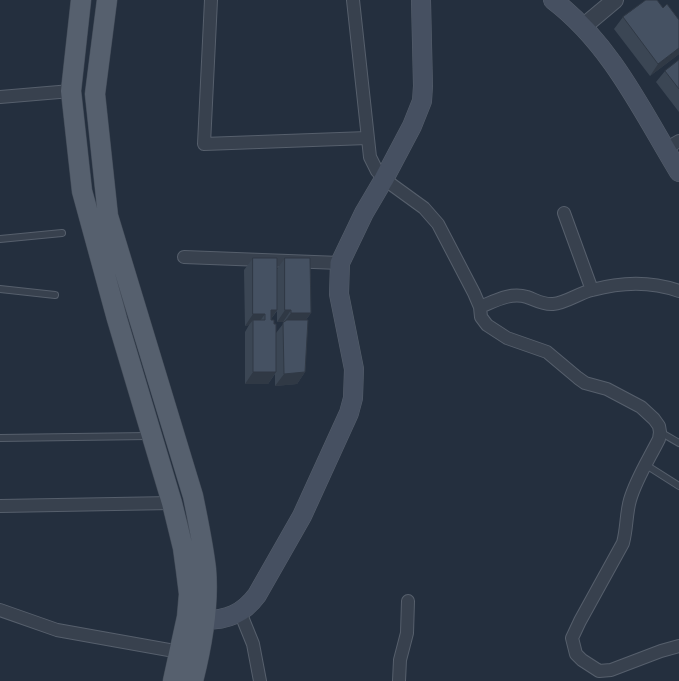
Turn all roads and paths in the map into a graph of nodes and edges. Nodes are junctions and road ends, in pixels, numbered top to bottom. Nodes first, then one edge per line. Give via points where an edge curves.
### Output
1 (81, 0) edge
2 (107, 0) edge
3 (211, 0) edge
4 (353, 0) edge
5 (421, 0) edge
6 (553, 0) edge
7 (615, 0) edge
8 (584, 26) junction
9 (71, 91) junction
10 (0, 97) edge
11 (367, 138) junction
12 (672, 145) edge
13 (679, 172) edge
14 (384, 179) junction
15 (564, 213) dead end
16 (62, 233) dead end
17 (0, 239) edge
18 (184, 257) dead end
19 (340, 263) junction
20 (0, 289) edge
21 (592, 290) junction
22 (679, 291) edge
23 (55, 295) dead end
24 (480, 307) junction
25 (660, 432) junction
26 (152, 436) junction
27 (0, 438) edge
28 (679, 443) edge
29 (646, 465) junction
30 (679, 486) edge
31 (172, 503) junction
32 (0, 506) edge
33 (408, 601) dead end
34 (0, 610) edge
35 (240, 612) junction
36 (204, 620) junction
37 (679, 646) edge
38 (180, 652) junction
39 (173, 681) edge
40 (193, 681) edge
41 (260, 681) edge
42 (399, 681) edge

1 - 9 main road
2 - 36 main road via 95,94 108,216 193,496 206,570
3 - 11 street via 204,144
4 - 11 street
5 - 14 main road via 422,101
6 - 8 main road
7 - 8 street
8 - 12 main road
9 - 10 street
9 - 26 main road via 82,191
11 - 14 street via 370,157
12 - 13 main road
14 - 19 main road
14 - 24 street via 424,208 438,224
15 - 21 street
16 - 17 lane
18 - 19 street
19 - 35 main road via 339,294 354,369 349,413 288,542 257,595
20 - 23 lane
21 - 22 street via 634,283
21 - 24 street via 555,304 516,295
24 - 25 street via 481,317 496,332 547,352 585,383 607,389 641,407 654,419
25 - 28 lane
25 - 29 street
26 - 27 lane
26 - 31 main road
29 - 30 lane
29 - 37 street via 631,498 623,543 580,621 572,638 573,646 582,660 605,671
31 - 32 street
31 - 38 main road via 183,548 189,594
33 - 42 street via 407,633
34 - 38 street via 57,630
35 - 36 main road via 223,619
35 - 41 street via 252,644
36 - 40 main road
38 - 39 main road

